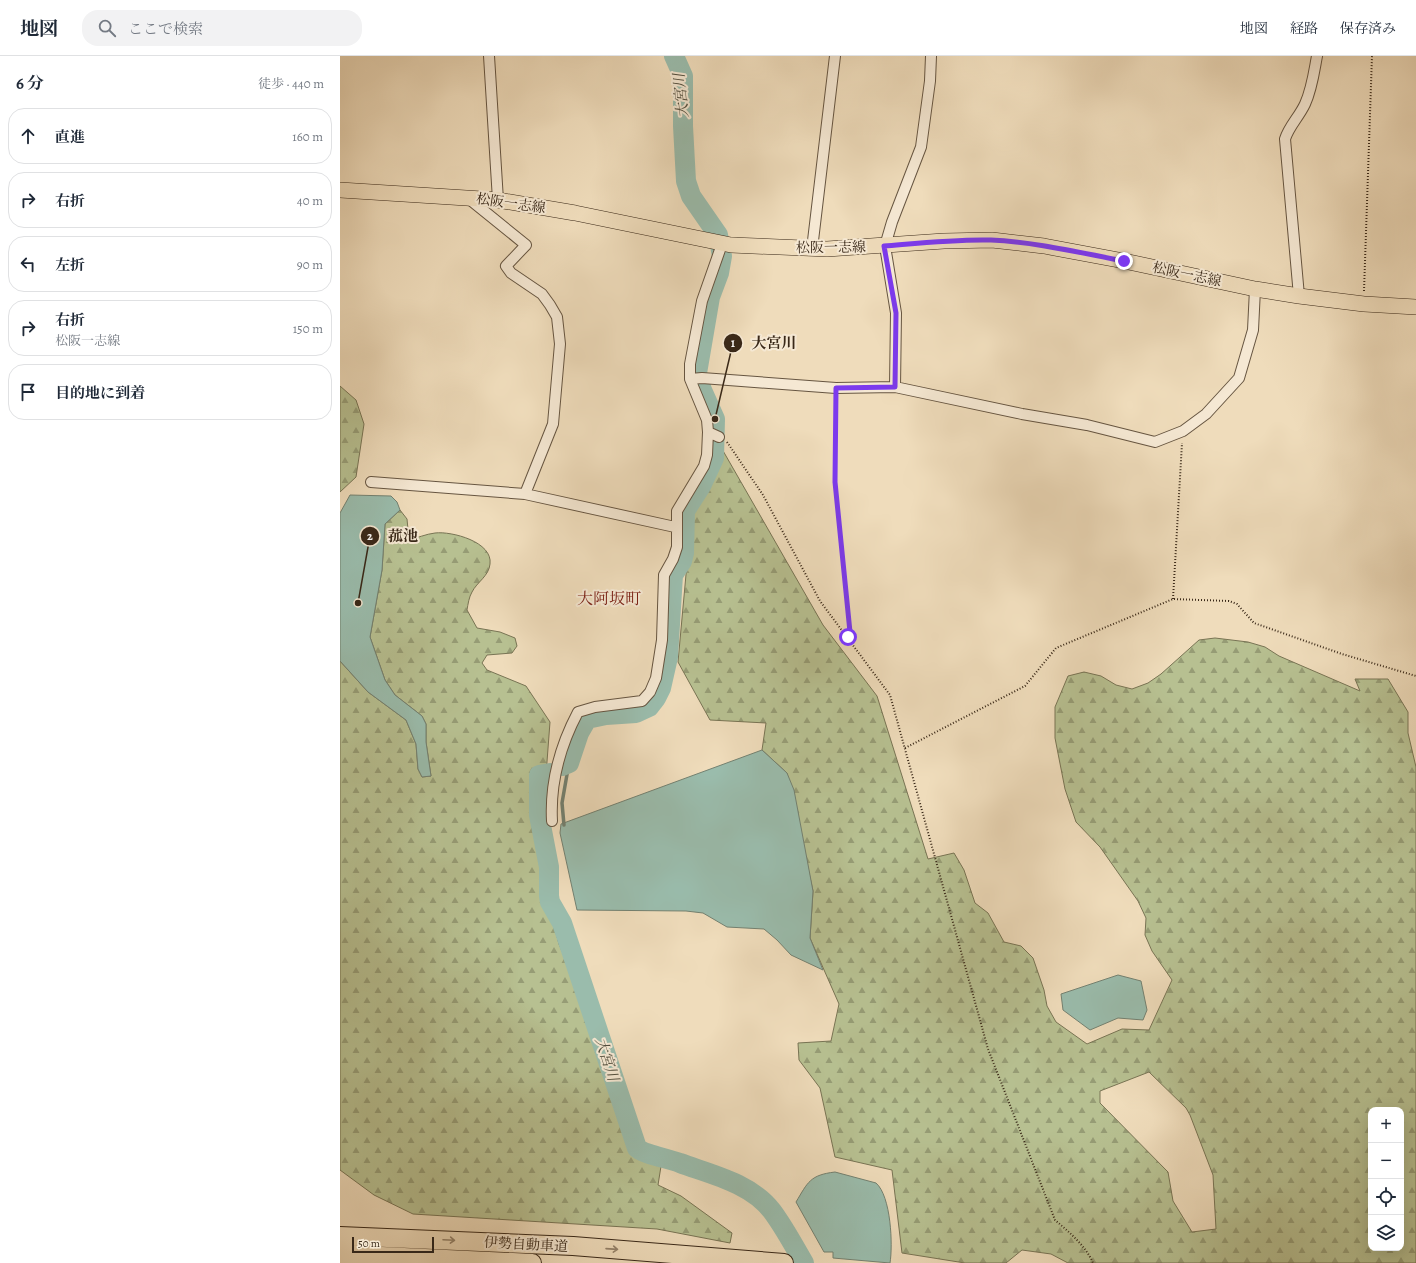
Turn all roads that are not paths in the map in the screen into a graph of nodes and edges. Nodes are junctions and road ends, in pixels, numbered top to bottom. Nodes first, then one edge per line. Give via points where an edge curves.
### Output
1 (489, 56) edge
2 (835, 56) edge
3 (931, 56) edge
4 (1317, 56) edge
5 (340, 190) edge
6 (468, 198) junction
7 (498, 200) junction
8 (719, 246) junction
9 (884, 246) junction
10 (812, 249) junction
11 (1255, 289) junction
12 (1299, 296) junction
13 (1416, 307) edge
14 (691, 379) junction
15 (895, 387) junction
16 (709, 432) junction
17 (719, 438) road end
18 (371, 482) dead end
19 (525, 494) junction
20 (676, 527) junction
21 (552, 821) dead end
22 (340, 1236) edge
23 (340, 1254) edge
24 (777, 1262) edge
25 (532, 1263) edge

1 - 7 street
2 - 10 street
3 - 9 street via 921,148
4 - 12 street via 1305,105 1285,140
5 - 6 main road, 松阪一志線
6 - 7 main road, 松阪一志線
6 - 19 street via 526,245 506,266 511,273 542,294 556,318 560,344 554,424
7 - 8 main road, 松阪一志線 via 575,213
8 - 10 main road, 松阪一志線
8 - 14 street via 712,276 702,301 690,364
9 - 10 main road, 松阪一志線
9 - 11 main road, 松阪一志線 via 992,240 1044,246
9 - 15 street via 896,313
11 - 12 main road, 松阪一志線
11 - 15 street via 1253,330 1238,378 1206,414 1183,431 1155,442
12 - 13 main road, 松阪一志線
14 - 15 street via 836,388
14 - 16 street
16 - 17 street
16 - 20 street via 704,466 679,504
18 - 19 street
19 - 20 street
20 - 21 street via 675,553 664,576 662,640 656,678 650,692 642,701 595,707 578,712 568,730 556,765
22 -> 24 highway, 伊勢自動車道 via 573,1246
23 - 25 highway, 伊勢自動車道

